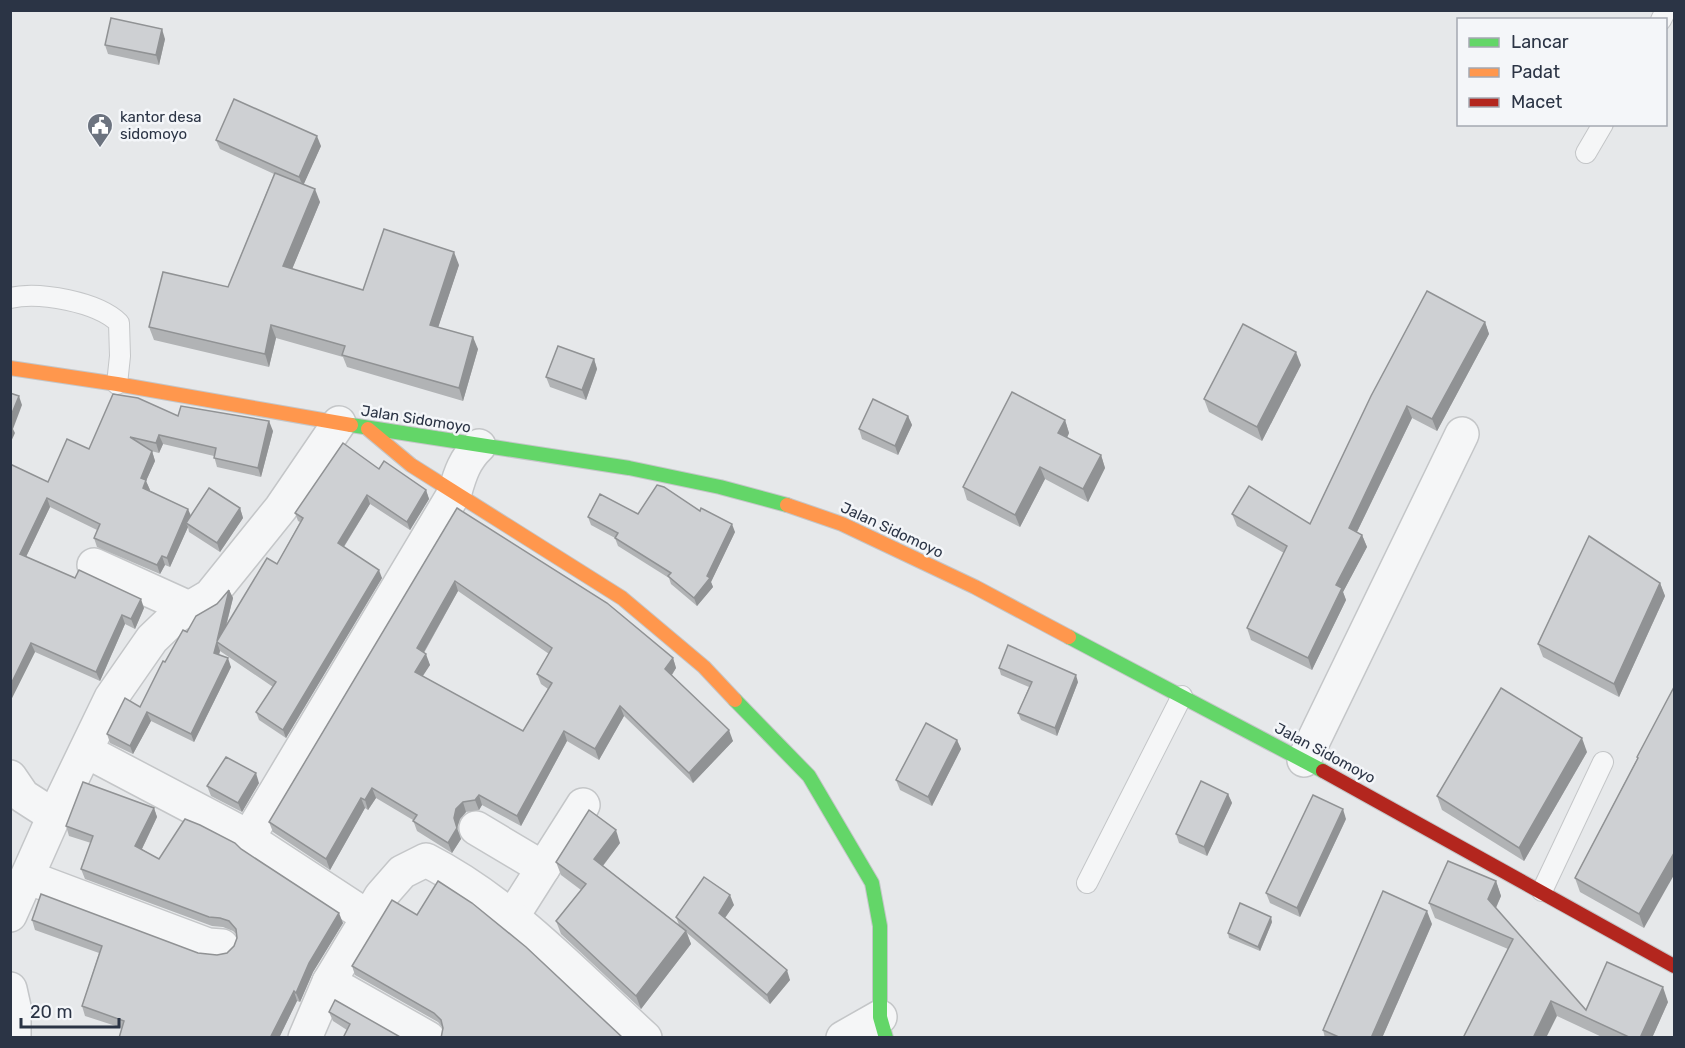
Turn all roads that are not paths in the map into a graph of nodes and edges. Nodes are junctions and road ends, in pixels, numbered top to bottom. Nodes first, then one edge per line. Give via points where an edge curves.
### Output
1 (1602, 126) edge
2 (1586, 153) dead end
3 (10, 298) edge
4 (10, 368) edge
5 (117, 384) junction
6 (352, 425) junction
7 (1462, 434) dead end
8 (479, 446) junction
9 (455, 492) junction
10 (94, 565) dead end
11 (189, 608) junction
12 (1182, 696) junction
13 (86, 751) junction
14 (1304, 760) junction
15 (1603, 762) dead end
16 (10, 777) edge
17 (583, 805) dead end
18 (54, 816) junction
19 (476, 828) dead end
20 (251, 838) junction
21 (543, 868) junction
22 (27, 877) junction
23 (1087, 884) dead end
24 (1542, 891) junction
25 (10, 915) edge
26 (368, 917) junction
27 (512, 917) junction
28 (222, 946) dead end
29 (1674, 966) edge
30 (330, 982) junction
31 (10, 989) edge
32 (883, 1027) edge
33 (14, 1038) edge
34 (305, 1038) edge
35 (428, 1038) edge
36 (645, 1038) edge
37 (843, 1038) edge

1 - 2 lane
3 - 5 lane via 20,295 76,301 111,315 119,323
4 - 5 main road, Jalan Sidomoyo
5 - 6 main road, Jalan Sidomoyo
6 - 8 main road, Jalan Sidomoyo
6 - 9 main road
6 - 11 street via 210,596
7 - 14 street
8 - 9 street via 469,455
8 - 12 main road, Jalan Sidomoyo via 629,468 720,487 842,524 975,587
9 - 20 street
9 - 32 main road via 622,598 704,667 809,776 872,883 880,926
10 - 11 street
11 - 13 street via 152,639 111,698
12 - 14 main road, Jalan Sidomoyo
12 - 23 lane
13 - 18 street
13 - 20 street
14 - 24 main road, Jalan Sidomoyo
15 - 24 lane
16 - 18 street via 23,796
17 - 21 street
18 - 22 street
19 - 21 street
20 - 26 street
21 - 27 street
22 - 25 street
22 - 28 street via 208,945
24 - 29 main road, Jalan Sidomoyo
26 - 27 street via 402,872 426,860 457,876
26 - 30 street
27 - 36 street
30 - 34 street
30 - 35 street
31 - 33 street
32 - 37 street

